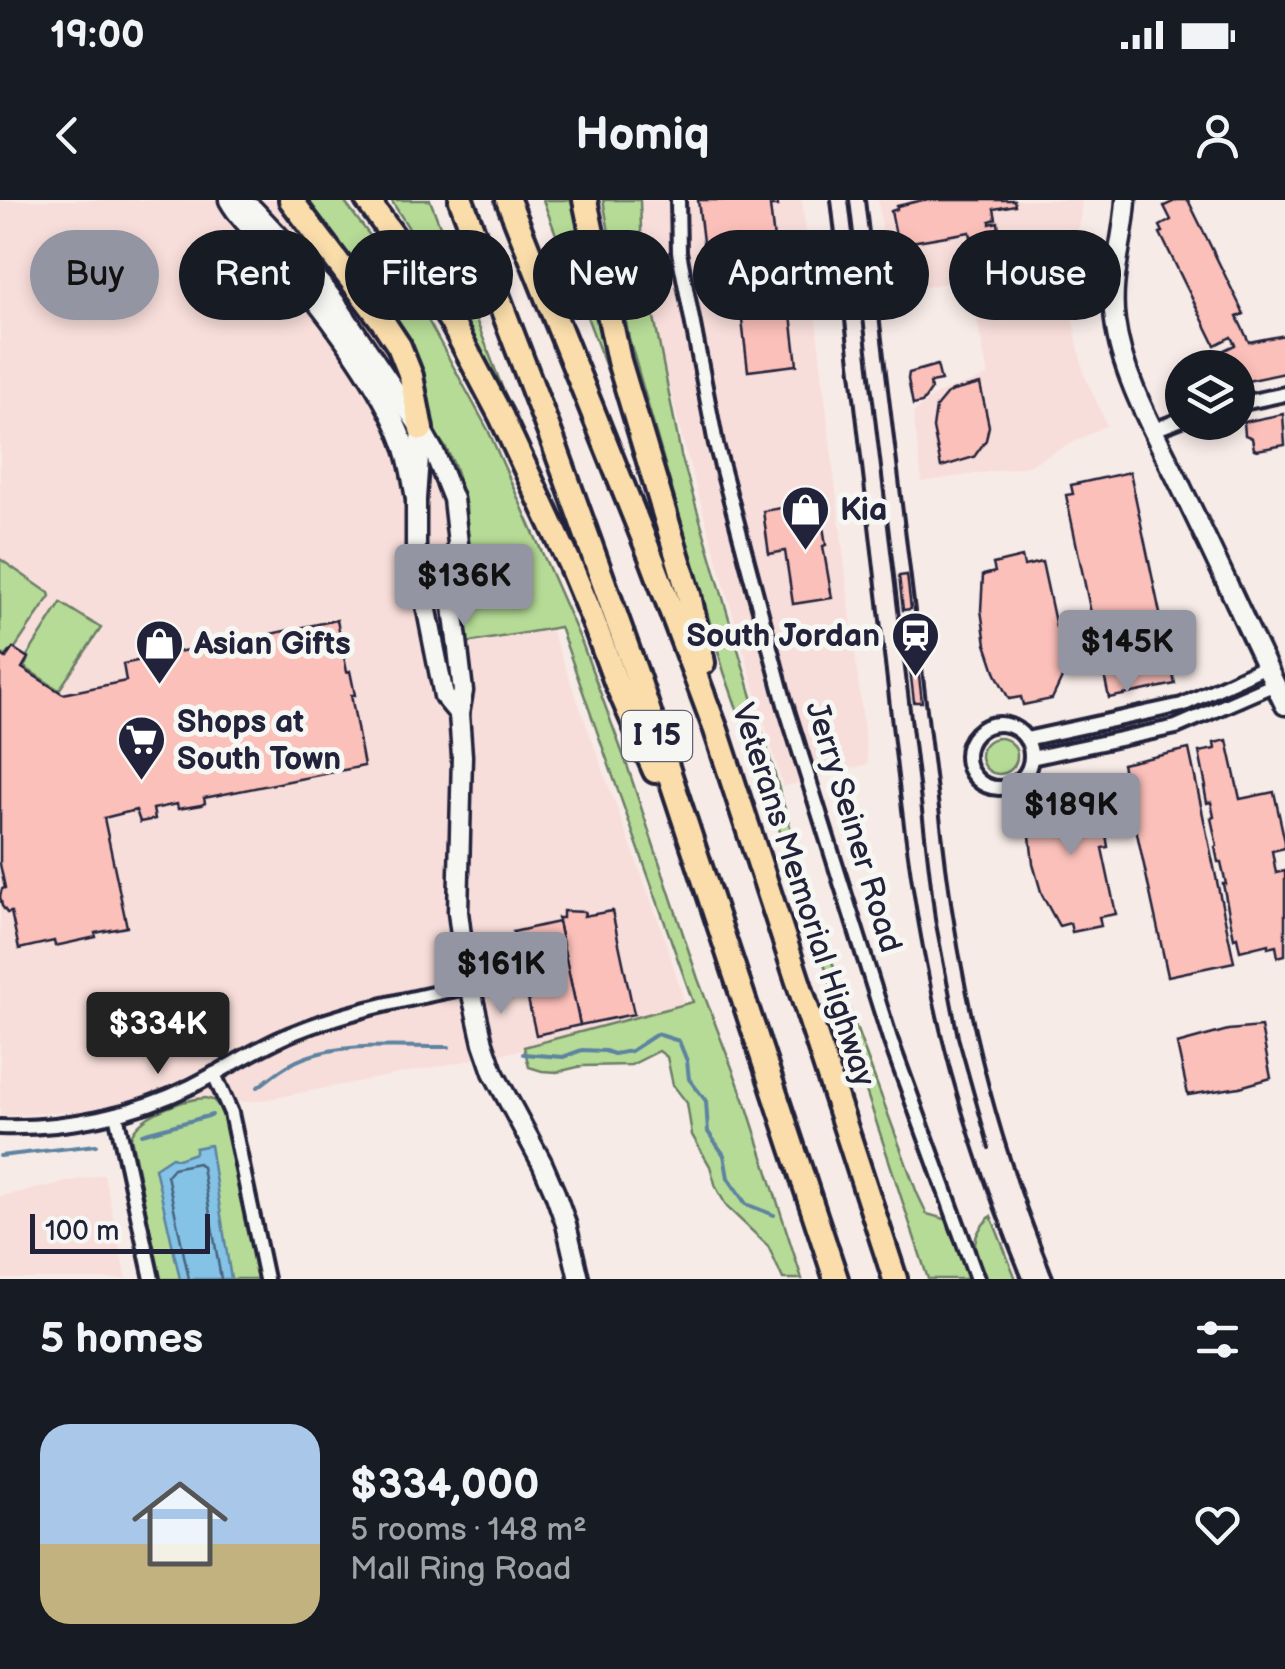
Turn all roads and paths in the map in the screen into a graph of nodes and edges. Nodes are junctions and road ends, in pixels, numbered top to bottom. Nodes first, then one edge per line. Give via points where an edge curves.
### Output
1 (231, 200) edge
2 (291, 200) edge
3 (367, 200) edge
4 (461, 200) edge
5 (508, 200) edge
6 (678, 200) edge
7 (1126, 200) edge
8 (587, 206) edge
9 (1285, 394) edge
10 (1255, 400) edge
11 (1165, 426) edge
12 (421, 429) junction
13 (1154, 430) junction
14 (416, 500) junction
15 (1266, 666) junction
16 (1274, 684) junction
17 (1285, 705) edge
18 (460, 714) junction
19 (716, 730) junction
20 (1026, 739) junction
21 (1031, 758) junction
22 (706, 884) junction
23 (470, 986) junction
24 (214, 1074) junction
25 (116, 1114) junction
26 (0, 1126) edge
27 (152, 1279) edge
28 (266, 1279) edge
29 (579, 1279) edge
30 (836, 1279) edge
31 (895, 1279) edge
32 (976, 1279) edge

1 - 12 street via 253,209 305,264
1 - 14 street via 237,215 315,300 375,388 399,433
2 - 12 highway via 399,346
3 - 22 highway via 452,324 512,439
4 - 22 highway, I 15 via 606,589
5 - 19 highway, Veterans Memorial Highway / I 15
6 - 32 street, Jerry Seiner Road via 679,252 716,444 785,704 890,1039
7 - 13 street via 1114,277 1115,327
8 - 19 highway via 619,361 689,595
9 - 10 street
11 - 13 street
12 - 14 street
12 - 18 street via 446,477 457,522
13 - 15 street
14 - 18 street via 420,582 444,696
15 - 16 street
15 - 20 street via 1182,705
16 - 17 street
16 - 21 street via 1176,728
18 - 23 street via 458,912
19 - 31 highway, Veterans Memorial Highway / I 15
20 - 21 street
20 - 21 street via 1007,725 984,727 970,740 968,763 980,782 998,788 1019,781
22 - 30 highway, I 15
23 - 24 street via 330,1018
23 - 29 street via 493,1072 555,1193
24 - 25 street
24 - 28 street via 231,1114
25 - 26 street
25 - 27 street

